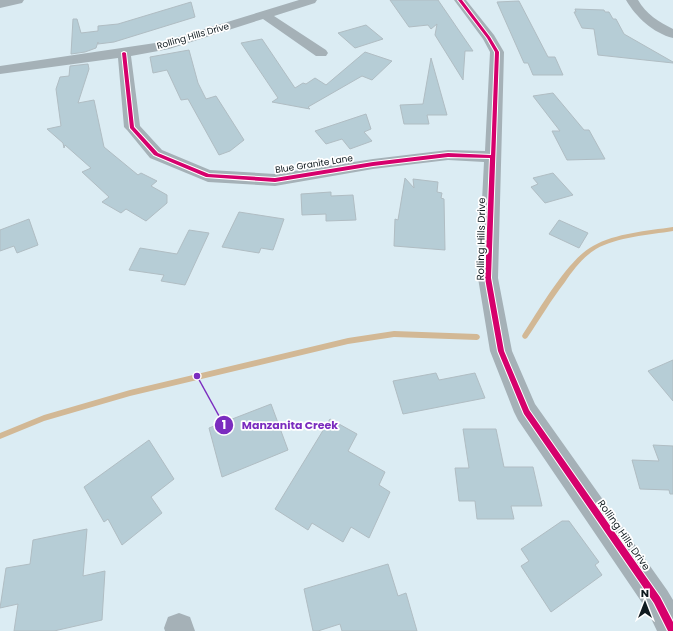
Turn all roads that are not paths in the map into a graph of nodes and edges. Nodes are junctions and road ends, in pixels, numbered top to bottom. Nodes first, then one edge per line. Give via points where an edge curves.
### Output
1 (18, 0) edge
2 (311, 0) edge
3 (460, 0) edge
4 (632, 0) edge
5 (0, 4) edge
6 (266, 15) junction
7 (673, 34) edge
8 (124, 53) junction
9 (321, 53) dead end
10 (0, 70) edge
11 (493, 157) junction
12 (673, 631) edge

1 - 5 street
2 - 6 street, Rolling Hills Drive
3 - 11 street, Rolling Hills Drive via 489,38 496,52
4 - 7 street via 636,8 658,27
6 - 8 street, Rolling Hills Drive via 164,46
6 - 9 street
8 - 10 street, Rolling Hills Drive
8 - 11 street, Blue Granite Lane via 132,127 156,154 208,176 276,180 448,155
11 - 12 street, Rolling Hills Drive via 488,278 501,351 526,412 657,600

